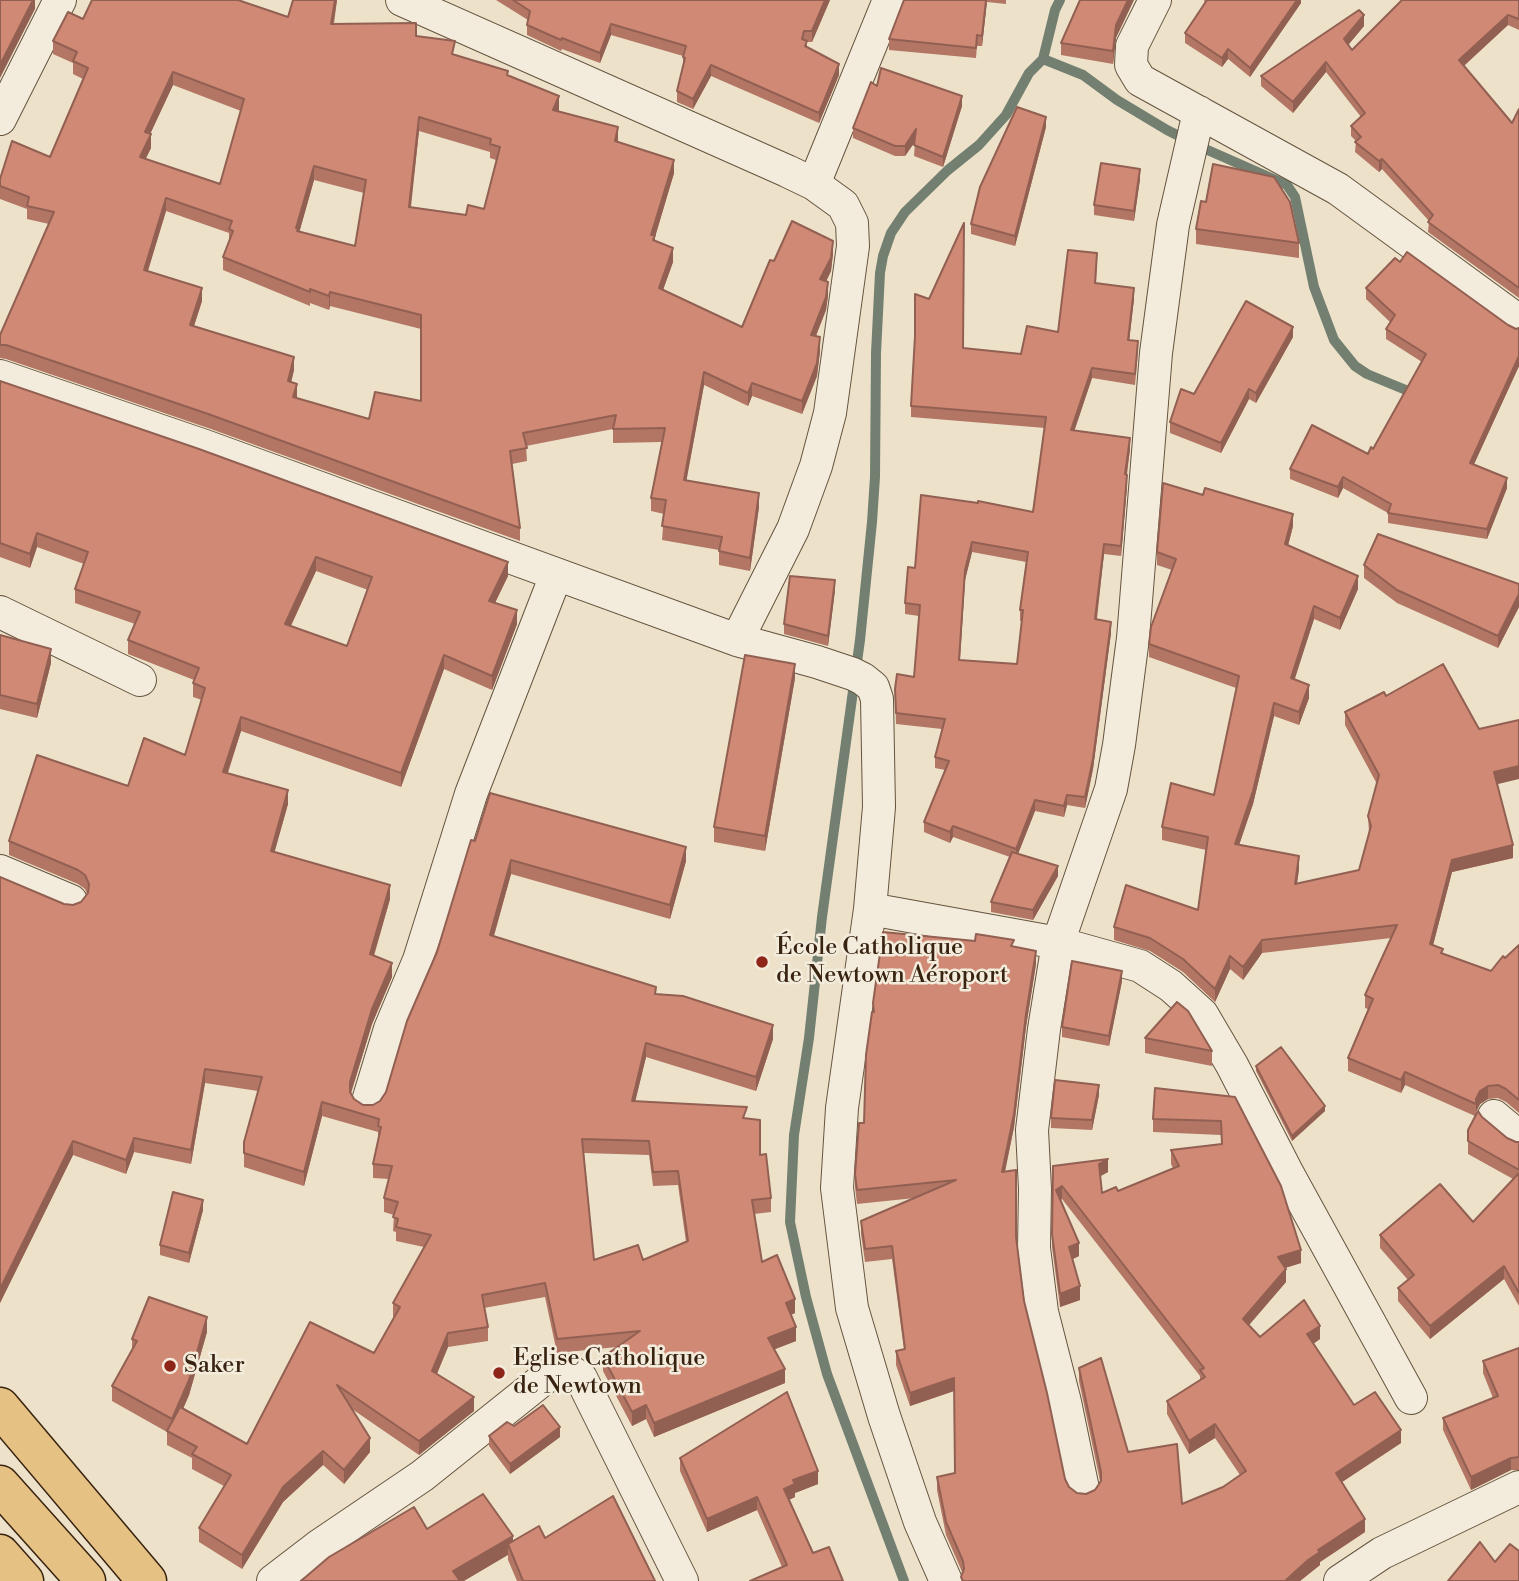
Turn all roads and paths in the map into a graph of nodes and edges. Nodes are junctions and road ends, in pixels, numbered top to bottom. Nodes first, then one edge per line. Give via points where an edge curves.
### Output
1 (60, 0) edge
2 (402, 0) edge
3 (889, 0) edge
4 (1155, 0) edge
5 (1199, 112) junction
6 (0, 119) edge
7 (814, 184) junction
8 (1519, 321) edge
9 (0, 376) edge
10 (556, 575) junction
11 (0, 611) edge
12 (737, 640) junction
13 (140, 680) dead end
14 (0, 871) edge
15 (72, 901) dead end
16 (870, 909) junction
17 (1059, 943) junction
18 (368, 1101) dead end
19 (1494, 1116) dead end
20 (1519, 1137) edge
21 (1411, 1398) dead end
22 (0, 1407) edge
23 (0, 1485) edge
24 (1519, 1488) edge
25 (1083, 1489) dead end
26 (0, 1554) edge
27 (24, 1581) edge
28 (86, 1581) edge
29 (147, 1581) edge
30 (273, 1581) edge
31 (682, 1581) edge
32 (946, 1581) edge
33 (1340, 1581) edge

1 - 6 street
2 - 7 street
3 - 7 street
4 - 5 street via 1132,46 1131,65 1140,80
5 - 8 street via 1338,189
5 - 17 street via 1173,225 1156,353 1134,625 1119,745 1111,789
7 - 12 street via 843,205 852,223 853,246 830,413 793,529
9 - 10 street
10 - 12 street
10 - 18 street via 471,794 419,960 390,1029
11 - 13 street
12 - 16 street via 853,674 873,687 879,807
14 - 15 street
16 - 17 street
16 - 32 street via 842,1108 836,1188 852,1308 920,1522
17 - 21 street via 1140,966 1202,1014
17 - 25 street via 1032,1130 1034,1248 1042,1312
19 - 20 street
22 - 29 main road
23 - 28 main road
24 - 33 street via 1382,1553
26 - 27 main road
30 - 31 street via 422,1476 551,1374 568,1370 581,1378

